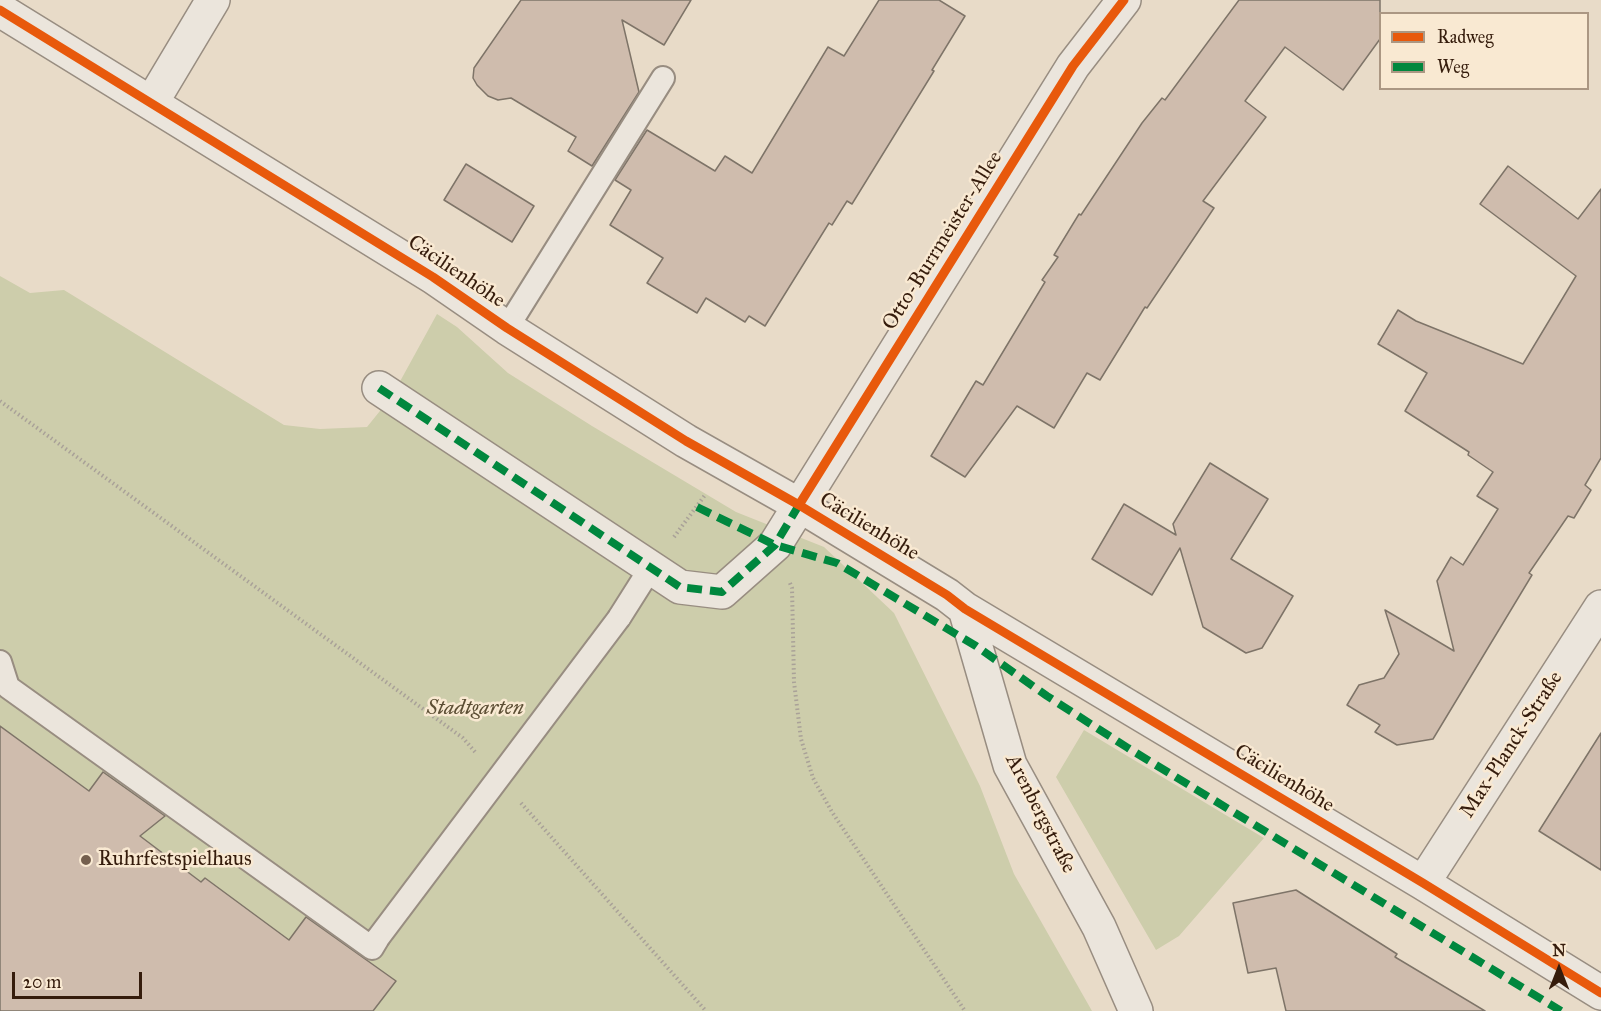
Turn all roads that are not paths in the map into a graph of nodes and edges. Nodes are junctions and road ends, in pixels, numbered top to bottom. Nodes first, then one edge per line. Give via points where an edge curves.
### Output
1 (213, 0) edge
2 (1124, 0) edge
3 (0, 10) edge
4 (663, 78) dead end
5 (152, 102) junction
6 (507, 328) junction
7 (379, 388) dead end
8 (799, 506) junction
9 (650, 569) junction
10 (1601, 607) edge
11 (965, 609) junction
12 (0, 663) edge
13 (1423, 883) junction
14 (1601, 993) edge
15 (1136, 1011) edge

1 - 5 street
2 - 8 street, Otto-Burrmeister-Allee via 1073,66
3 - 5 street, Cäcilienhöhe
4 - 6 lane
5 - 6 street, Cäcilienhöhe via 433,277
6 - 8 street, Cäcilienhöhe via 686,441
7 - 9 street, Otto-Burrmeister-Allee
8 - 9 street, Otto-Burrmeister-Allee via 775,545 722,592 680,587
8 - 11 street, Cäcilienhöhe
9 - 12 lane, bridge via 619,618 372,948 8,687
10 - 13 street, Max-Planck-Straße
11 - 13 street, Cäcilienhöhe
11 - 15 street, Arenbergstraße via 1010,765 1099,927
13 - 14 street, Cäcilienhöhe

